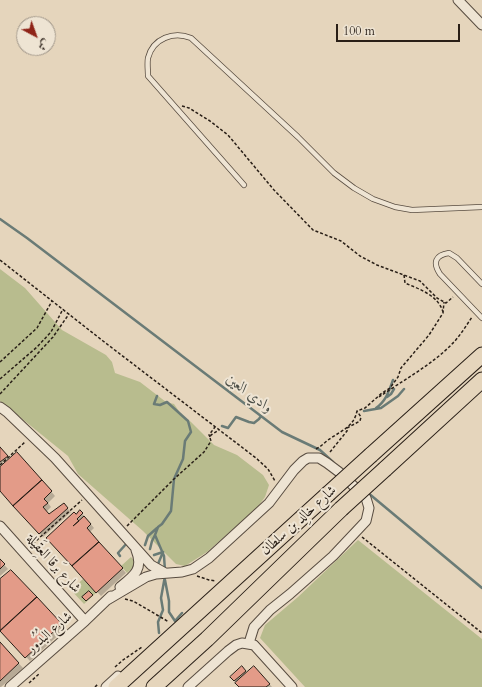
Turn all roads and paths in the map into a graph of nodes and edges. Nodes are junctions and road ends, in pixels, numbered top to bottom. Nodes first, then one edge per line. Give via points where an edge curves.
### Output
1 (458, 0) edge
2 (482, 25) edge
3 (171, 102) junction
4 (244, 185) dead end
5 (482, 208) edge
6 (0, 260) edge
7 (404, 275) junction
8 (482, 284) edge
9 (417, 288) junction
10 (427, 289) junction
11 (458, 293) junction
12 (52, 301) junction
13 (444, 302) junction
14 (63, 310) junction
15 (476, 312) junction
16 (443, 313) junction
17 (69, 314) junction
18 (482, 318) edge
19 (482, 355) edge
20 (0, 362) edge
21 (0, 379) edge
22 (482, 380) edge
23 (0, 394) edge
24 (376, 399) junction
25 (0, 407) edge
26 (357, 411) junction
27 (214, 427) junction
28 (348, 428) junction
29 (219, 430) junction
30 (33, 436) junction
31 (210, 437) junction
32 (330, 452) dead end
33 (308, 458) junction
34 (0, 465) edge
35 (275, 481) dead end
36 (88, 495) junction
37 (0, 526) edge
38 (121, 531) junction
39 (362, 536) dead end
40 (135, 547) junction
41 (23, 552) junction
42 (145, 558) junction
43 (166, 573) junction
44 (193, 575) dead end
45 (222, 581) dead end
46 (137, 582) junction
47 (107, 600) junction
48 (191, 619) junction
49 (85, 621) junction
50 (175, 624) dead end
51 (482, 633) edge
52 (207, 639) junction
53 (147, 643) dead end
54 (248, 643) junction
55 (113, 669) dead end
56 (102, 685) edge
57 (10, 687) edge
58 (95, 687) edge
59 (116, 687) edge
60 (154, 687) edge
61 (162, 687) edge
62 (188, 687) edge
63 (292, 687) edge

1 - 2 street
3 - 4 lane
3 - 5 lane via 148,76 148,58 161,40 183,35 191,38 334,172 373,199 412,210
3 - 7 path via 190,108 228,135 274,190 313,230 341,241 377,265
6 - 12 path
7 - 9 path via 405,283
7 - 10 path via 420,281
8 - 11 lane via 457,258 449,253 442,254 438,258 436,269
9 - 10 path
9 - 16 path via 436,300
10 - 13 path
11 - 13 path via 446,304
11 - 15 lane
12 - 14 path
12 - 20 path via 37,328
13 - 16 path
14 - 17 path
14 - 21 path via 51,332
15 - 18 lane
15 - 24 path via 450,346
16 - 24 path via 390,388
17 - 23 path via 53,337
17 - 27 path
19 - 48 main road, شارع خالِد بن سلطان, bridge
22 - 52 main road, شارع خالِد بن سلطان, bridge via 341,509
24 - 26 path
25 - 30 street
26 - 28 path via 354,421
26 - 28 path via 361,417 360,421
27 - 29 path
27 - 31 path
28 - 32 path
28 - 33 path via 316,448
29 - 31 path
29 - 35 path via 256,458 268,469
30 - 34 path
30 - 36 street
31 - 38 path via 211,441 204,452
33 - 43 street via 294,470 269,503 209,558 193,569
33 - 54 street via 319,458 327,462 366,498 369,508 366,521 333,556 270,610 254,627
36 - 38 street
36 - 41 path
37 - 41 street, شارع بَرقا العِقَيلة
38 - 40 street
39 - 51 path
40 - 42 street
40 - 47 street via 138,559 136,573
41 - 49 street, شارع بَرقا العِقَيلة
42 - 43 street via 154,568
42 - 46 street via 146,571
43 - 46 street via 146,577
44 - 45 path
46 - 47 street
47 - 49 street, شارع البُدُور
47 - 50 path via 133,600
48 - 56 street
48 - 59 main road, شارع خالِد بن سلطان
49 - 57 street, شارع البُدُور
52 - 60 main road, شارع خالِد بن سلطان
52 - 61 street
53 - 55 path
54 - 62 street via 242,643 228,651
54 - 63 street via 254,645
56 - 58 path

